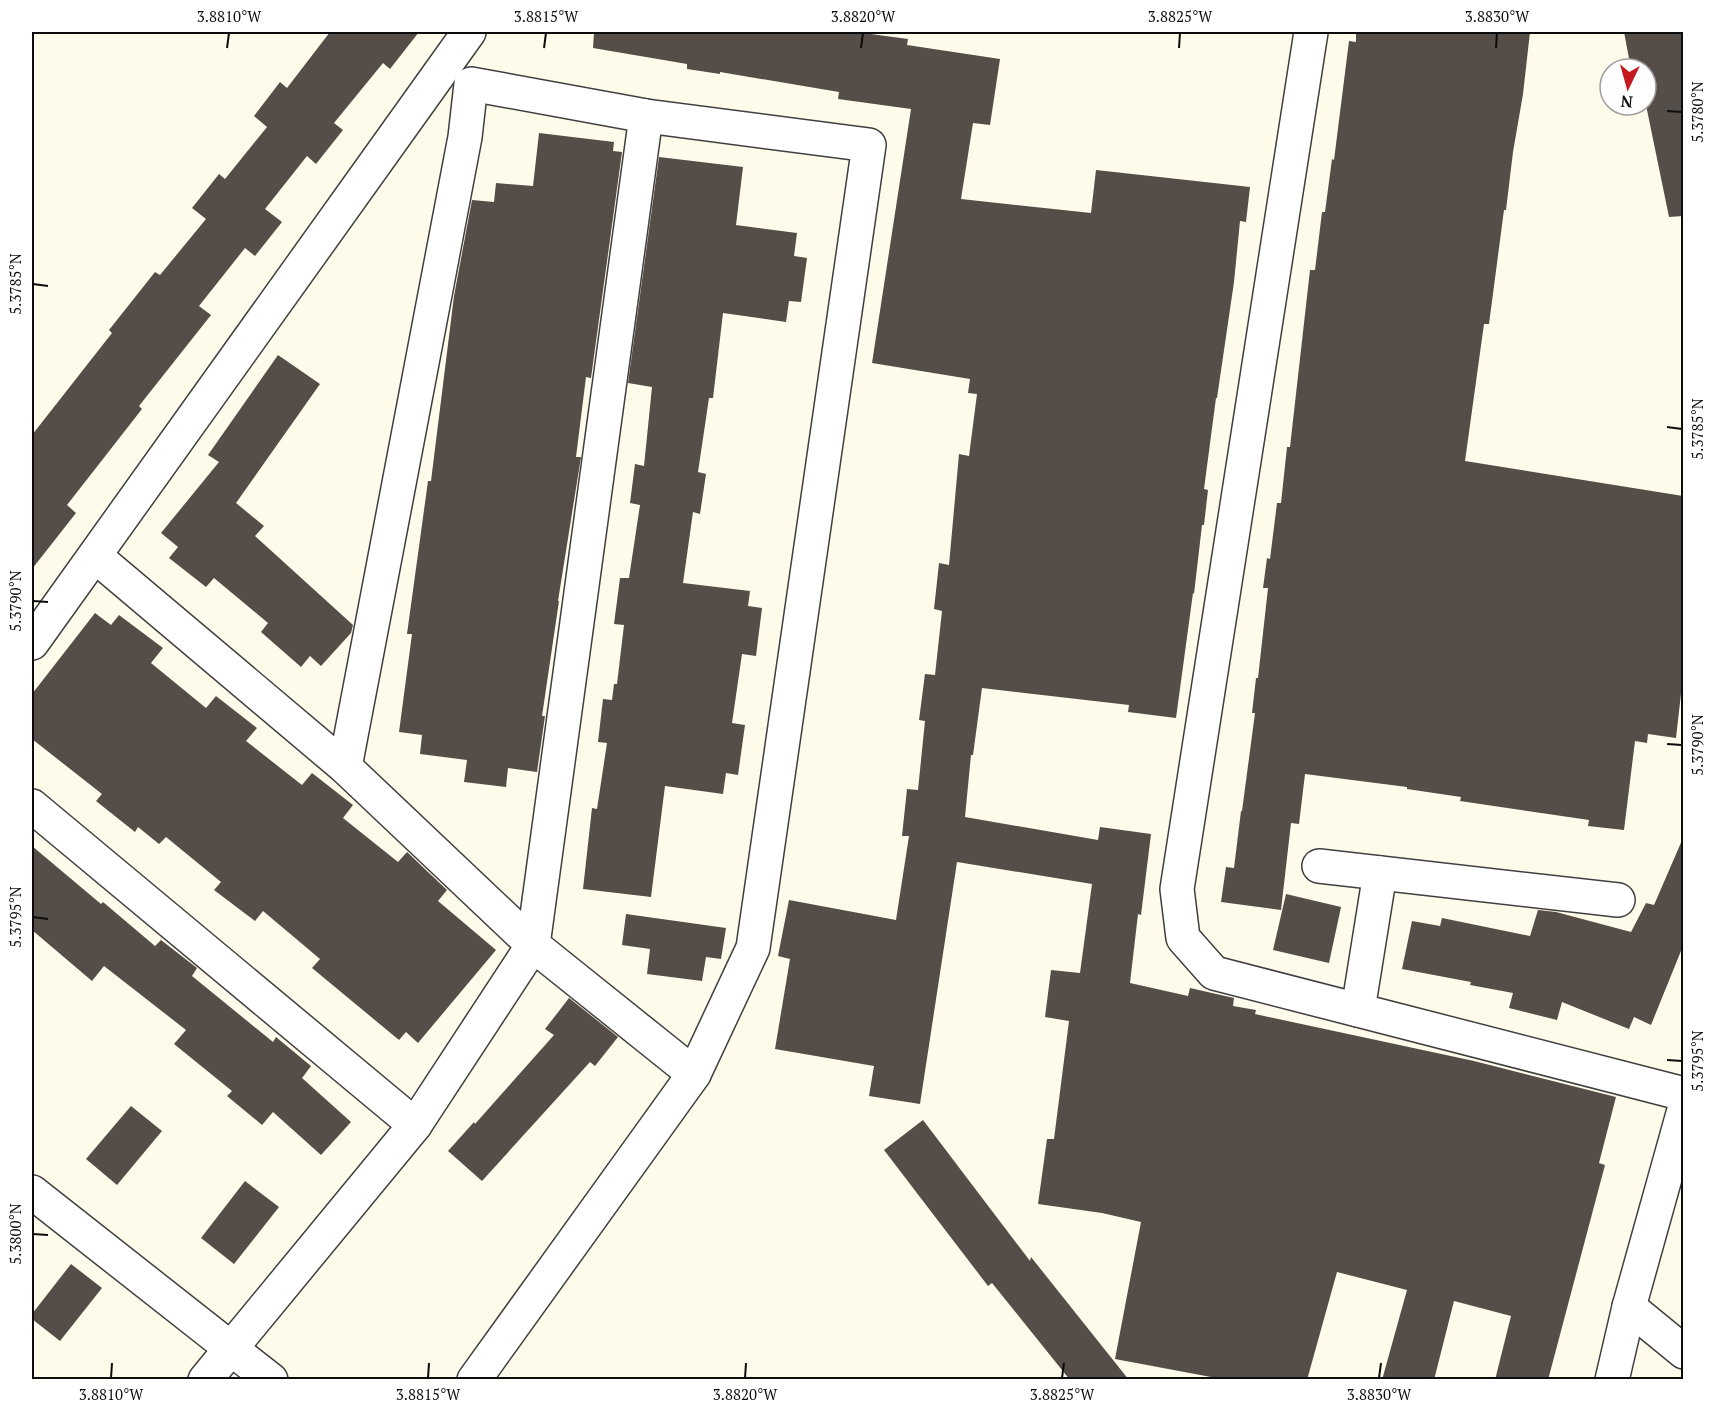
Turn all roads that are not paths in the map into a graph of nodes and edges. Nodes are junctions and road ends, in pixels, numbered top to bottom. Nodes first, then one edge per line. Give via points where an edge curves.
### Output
1 (469, 32) edge
2 (1311, 32) edge
3 (646, 116) junction
4 (95, 556) junction
5 (32, 643) edge
6 (345, 767) junction
7 (32, 806) edge
8 (1319, 866) dead end
9 (1380, 873) junction
10 (1618, 900) dead end
11 (533, 945) junction
12 (1358, 1010) junction
13 (694, 1074) junction
14 (1683, 1094) edge
15 (1683, 1110) edge
16 (415, 1125) junction
17 (32, 1192) edge
18 (1629, 1307) junction
19 (231, 1348) junction
20 (1683, 1352) edge
21 (205, 1380) edge
22 (271, 1380) edge
23 (474, 1380) edge
24 (1612, 1380) edge

1 - 4 street
2 - 12 street via 1177,889 1183,938 1214,973
3 - 6 street via 471,84 463,148
3 - 11 street
3 - 13 street via 869,145 753,948
4 - 5 street
4 - 6 street
6 - 11 street
7 - 16 street
8 - 9 street
9 - 10 street
9 - 12 street
11 - 13 street
11 - 16 street
12 - 14 street
13 - 23 street
15 - 18 street
16 - 19 street
17 - 19 street
18 - 20 street
18 - 24 street
19 - 21 street
19 - 22 street

